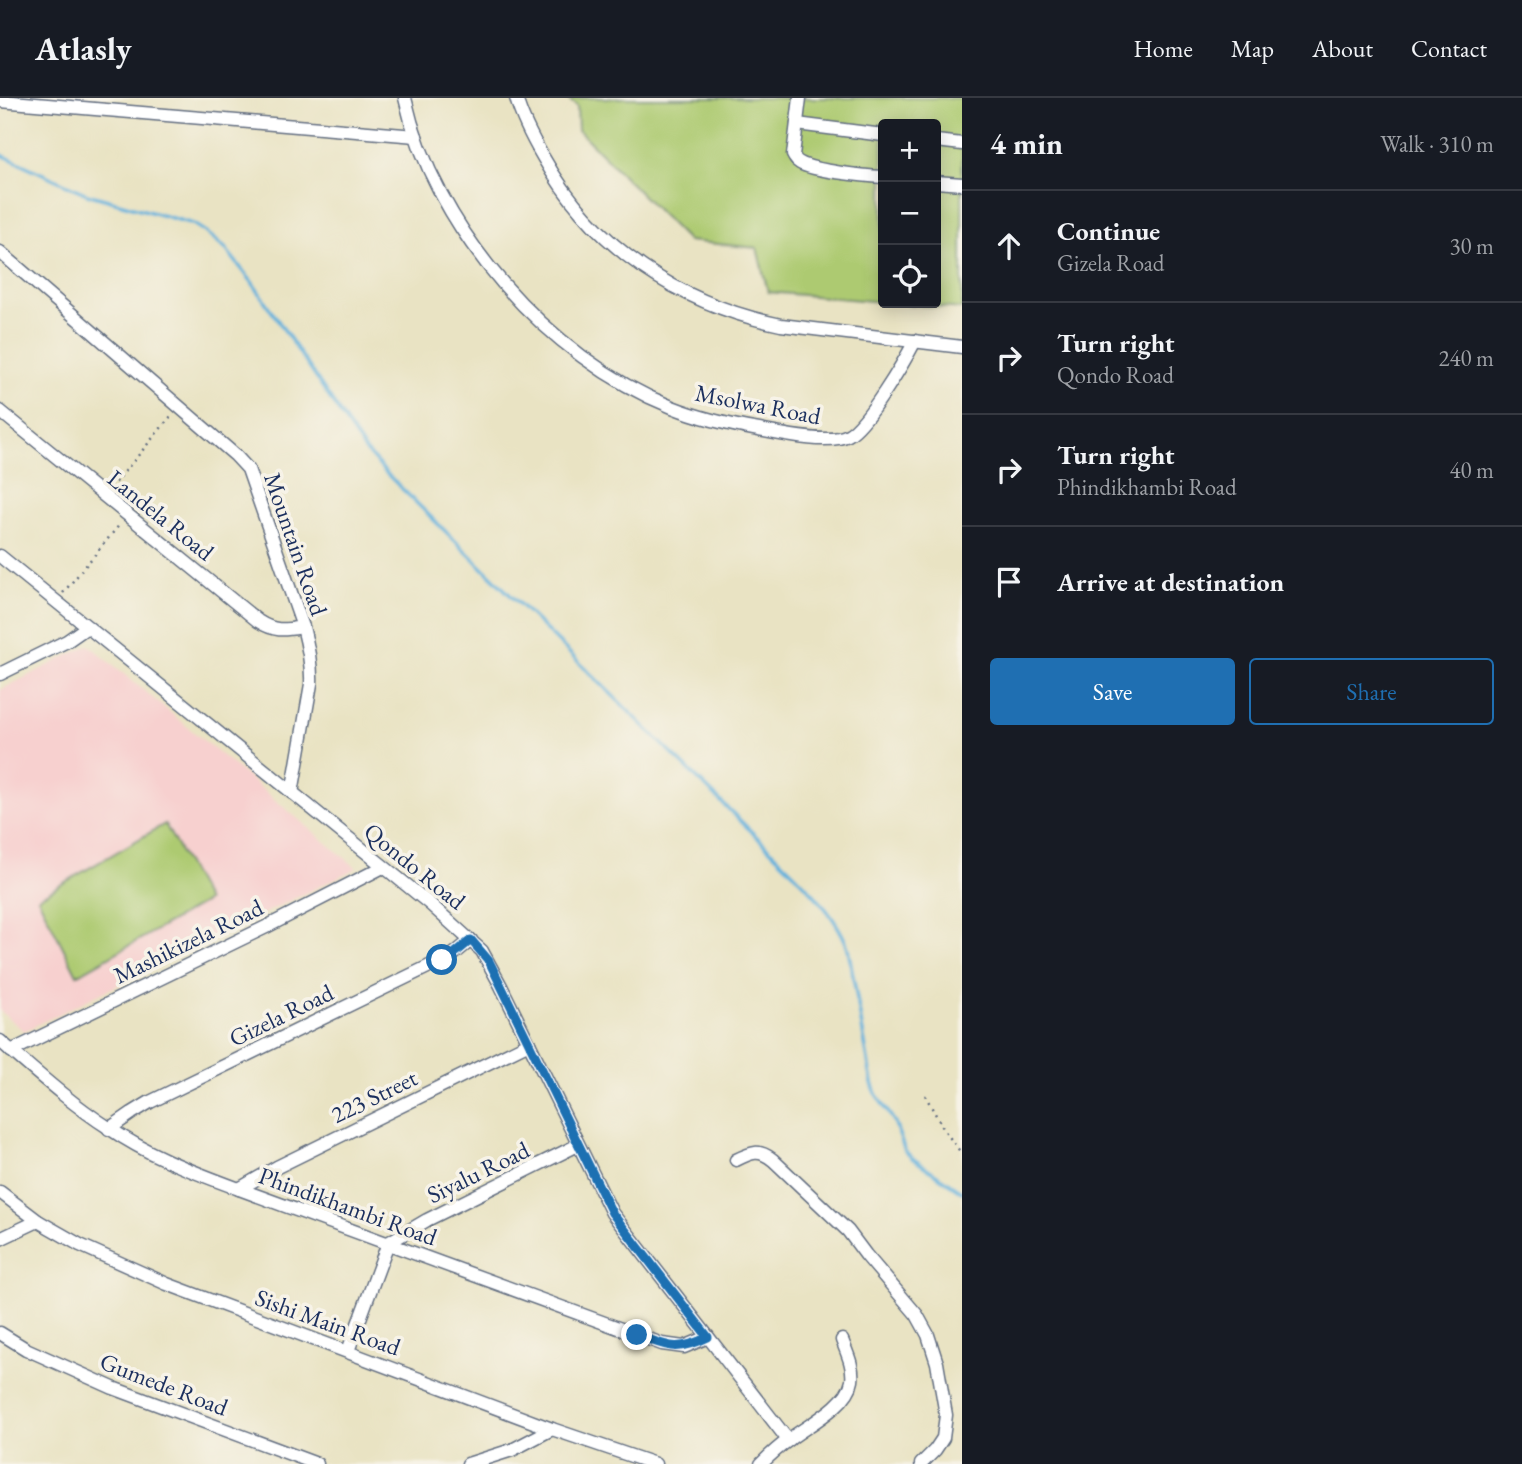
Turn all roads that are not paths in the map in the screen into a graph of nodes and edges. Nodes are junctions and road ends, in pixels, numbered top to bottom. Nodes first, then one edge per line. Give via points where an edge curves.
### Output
1 (405, 98) edge
2 (516, 98) edge
3 (800, 98) edge
4 (0, 101) edge
5 (797, 124) junction
6 (878, 134) edge
7 (416, 136) junction
8 (941, 142) edge
9 (962, 144) edge
10 (878, 176) edge
11 (941, 182) edge
12 (962, 184) edge
13 (0, 252) edge
14 (915, 341) junction
15 (962, 347) edge
16 (0, 411) edge
17 (0, 556) edge
18 (87, 627) junction
19 (303, 627) junction
20 (0, 674) edge
21 (292, 793) junction
22 (383, 867) junction
23 (471, 940) junction
24 (0, 1041) edge
25 (529, 1043) junction
26 (11, 1051) junction
27 (109, 1129) junction
28 (578, 1145) junction
29 (736, 1160) dead end
30 (239, 1189) junction
31 (0, 1192) edge
32 (38, 1221) junction
33 (0, 1239) edge
34 (388, 1243) junction
35 (0, 1333) edge
36 (708, 1337) junction
37 (842, 1340) dead end
38 (348, 1351) junction
39 (552, 1429) junction
40 (788, 1440) junction
41 (296, 1461) edge
42 (317, 1464) edge
43 (468, 1464) edge
44 (655, 1464) edge
45 (761, 1464) edge
46 (921, 1464) edge

1 - 7 street, Msolwa Road
2 - 14 street via 535,142 573,202 644,270 677,289 753,320
3 - 5 street
4 - 7 street
5 - 6 street
5 - 10 street via 793,155 801,164
7 - 14 street, Msolwa Road via 467,236 526,309 581,355 671,407 726,424 835,440 859,426
8 - 9 street
11 - 12 street
13 - 19 street, Mountain Road via 248,469
14 - 15 street
16 - 19 street, Landela Road via 258,621 273,629
17 - 18 street, Qondo Road
18 - 20 street
18 - 21 street, Qondo Road
19 - 21 street, Mountain Road via 311,684
21 - 22 street, Qondo Road
22 - 23 street, Qondo Road
22 - 26 street, Mashikizela Road
23 - 25 street, Qondo Road via 489,961
23 - 27 street, Gizela Road via 454,954 150,1102
24 - 26 street, Phindikhambi Road
25 - 28 street, Qondo Road
25 - 30 street, 223 Street
26 - 27 street, Phindikhambi Road
27 - 30 street, Phindikhambi Road via 171,1163
28 - 34 street, Siyalu Road
28 - 36 street, Qondo Road via 612,1213
29 - 46 street via 757,1152 773,1160 848,1231 924,1325 946,1415 943,1438
30 - 34 street, Phindikhambi Road
31 - 32 street, Sishi Main Road
32 - 33 street
32 - 38 street, Sishi Main Road via 130,1269
34 - 36 street, Phindikhambi Road via 662,1344 684,1348
34 - 38 street
35 - 41 street, Gumede Road via 113,1388
36 - 40 street, Qondo Road
37 - 40 street via 851,1364 850,1390
38 - 39 street, Sishi Main Road
39 - 43 street via 512,1450
39 - 44 street, Sishi Main Road
40 - 45 street
41 - 42 street, Gumede Road

